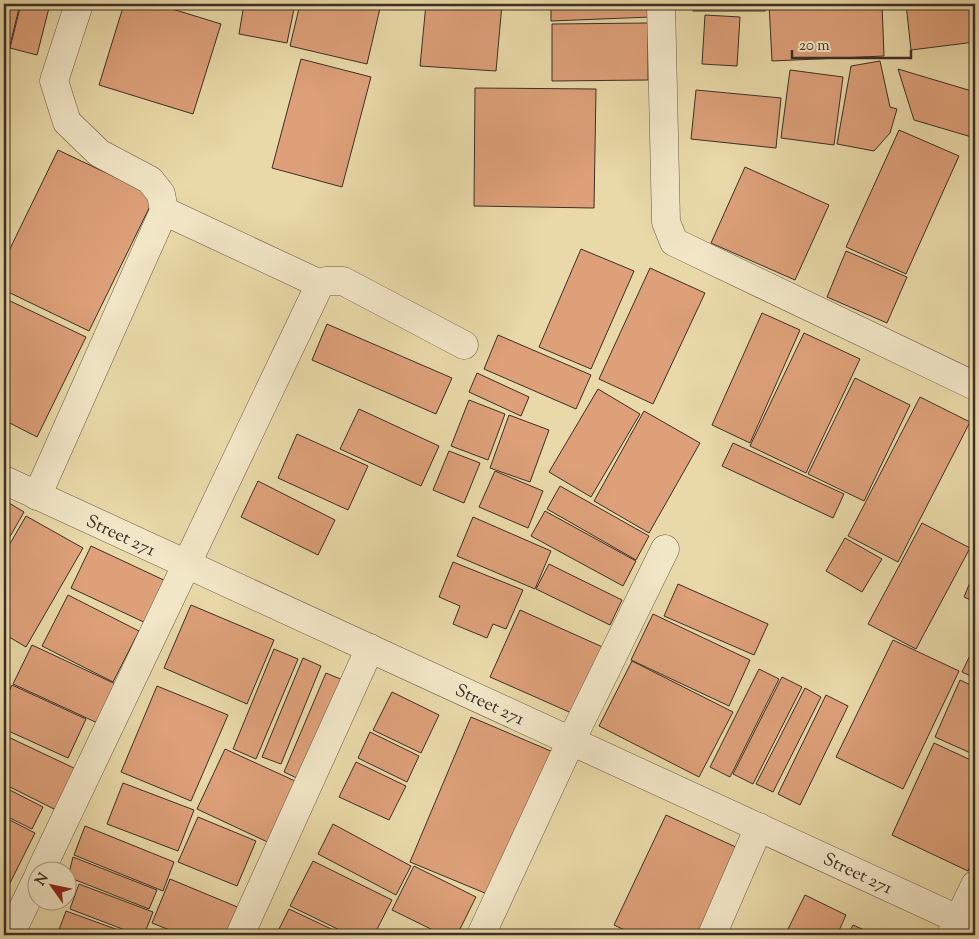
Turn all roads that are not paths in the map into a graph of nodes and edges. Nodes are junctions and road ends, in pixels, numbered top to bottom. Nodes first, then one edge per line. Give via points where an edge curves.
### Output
1 (80, 4) edge
2 (661, 4) edge
3 (164, 212) junction
4 (320, 284) junction
5 (464, 346) dead end
6 (975, 386) edge
7 (4, 480) edge
8 (37, 496) junction
9 (666, 549) dead end
10 (186, 564) junction
11 (370, 648) junction
12 (571, 741) junction
13 (760, 827) junction
14 (45, 862) edge
15 (975, 885) edge
16 (28, 898) edge
17 (962, 927) edge
18 (10, 935) edge
19 (240, 935) edge
20 (481, 935) edge
21 (712, 935) edge

1 - 3 street via 54,81 67,122 99,153 150,180 161,194
2 - 6 street via 666,222 674,242
3 - 4 street
3 - 8 street
4 - 5 street via 343,281
4 - 10 street
7 - 8 street, Street 271
8 - 10 street, Street 271
9 - 12 street
10 - 11 street, Street 271
10 - 14 street
11 - 12 street, Street 271
11 - 19 street
12 - 13 street, Street 271
12 - 20 street
13 - 17 street, Street 271
13 - 21 street
15 - 17 street
16 - 18 street

